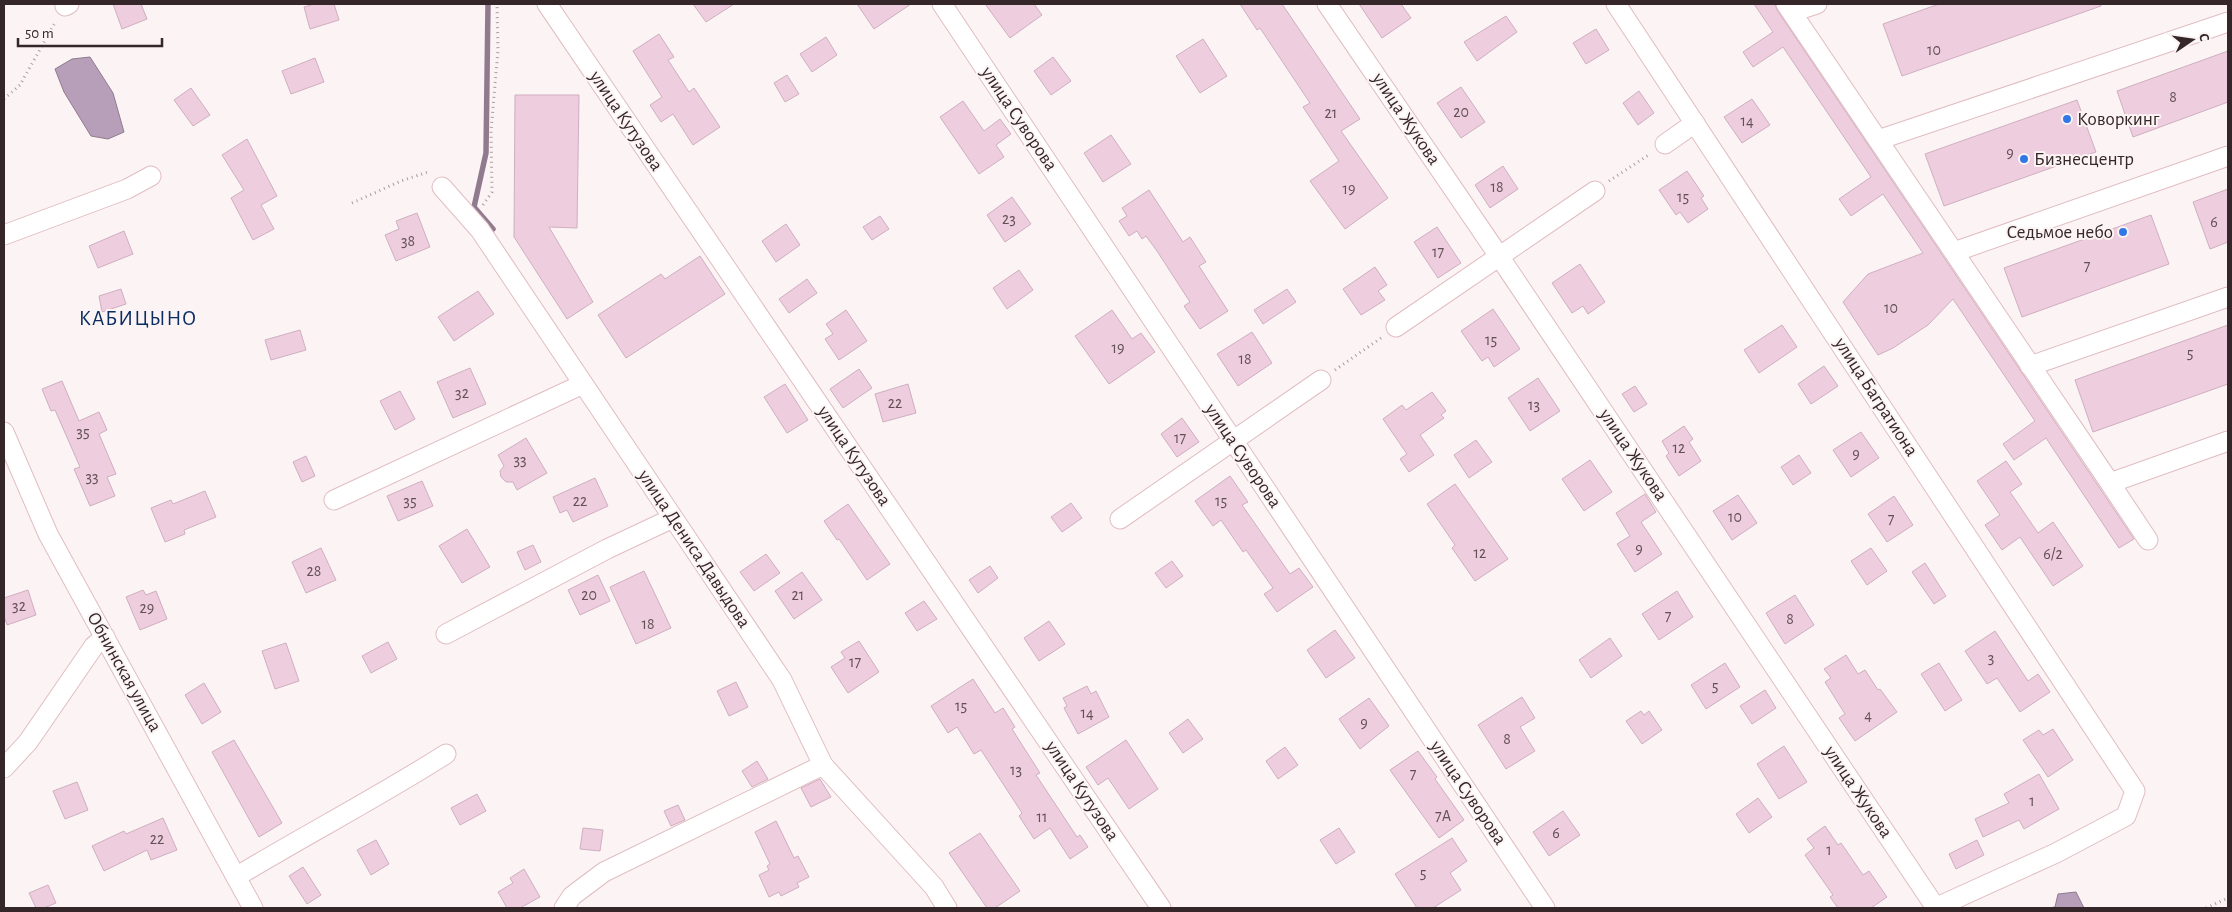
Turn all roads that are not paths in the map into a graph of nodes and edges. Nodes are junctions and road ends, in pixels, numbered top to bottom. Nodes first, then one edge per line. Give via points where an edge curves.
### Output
1 (547, 4) edge
2 (942, 4) edge
3 (1327, 4) edge
4 (1616, 4) edge
5 (1817, 4) edge
6 (1789, 8) edge
7 (2228, 22) edge
8 (1694, 123) junction
9 (1878, 140) junction
10 (1665, 144) road end
11 (2228, 156) edge
12 (151, 176) dead end
13 (442, 187) road end
14 (1595, 191) road end
15 (4, 235) edge
16 (1954, 252) junction
17 (1499, 256) junction
18 (2228, 297) edge
19 (1396, 328) road end
20 (2030, 366) junction
21 (1321, 380) road end
22 (583, 384) junction
23 (4, 432) edge
24 (1233, 440) junction
25 (2228, 441) edge
26 (2110, 483) junction
27 (334, 500) dead end
28 (673, 518) junction
29 (1120, 519) dead end
30 (2148, 540) dead end
31 (446, 634) dead end
32 (105, 637) junction
33 (446, 754) dead end
34 (823, 765) junction
35 (4, 768) edge
36 (236, 877) junction
37 (253, 908) edge
38 (564, 908) edge
39 (947, 908) edge
40 (1161, 908) edge
41 (1545, 908) edge
42 (1936, 908) edge

1 - 40 street, улица Кутузова
2 - 24 street, улица Суворова
3 - 17 street, улица Жукова
4 - 8 street, улица Багратиона
5 - 6 street
6 - 9 street
7 - 9 street
8 - 10 street
8 - 42 street, улица Багратиона via 2135,791 2126,816 2056,853
9 - 16 street
11 - 16 street
12 - 15 street via 127,189
13 - 22 street, улица Дениса Давыдова via 470,220
14 - 17 street
16 - 20 street
17 - 19 street
17 - 42 street, улица Жукова
18 - 20 street
20 - 26 street
21 - 24 street
22 - 27 street
22 - 28 street, улица Дениса Давыдова
23 - 32 street, Обнинская улица via 48,534
24 - 29 street
24 - 41 street, улица Суворова
25 - 26 street
26 - 30 street
28 - 31 street
28 - 34 street, улица Дениса Давыдова via 782,680
32 - 35 street via 94,646 28,742
32 - 36 street, Обнинская улица
33 - 36 street
34 - 38 street via 604,872 572,896
34 - 39 street, улица Дениса Давыдова via 934,887
36 - 37 street, Обнинская улица

